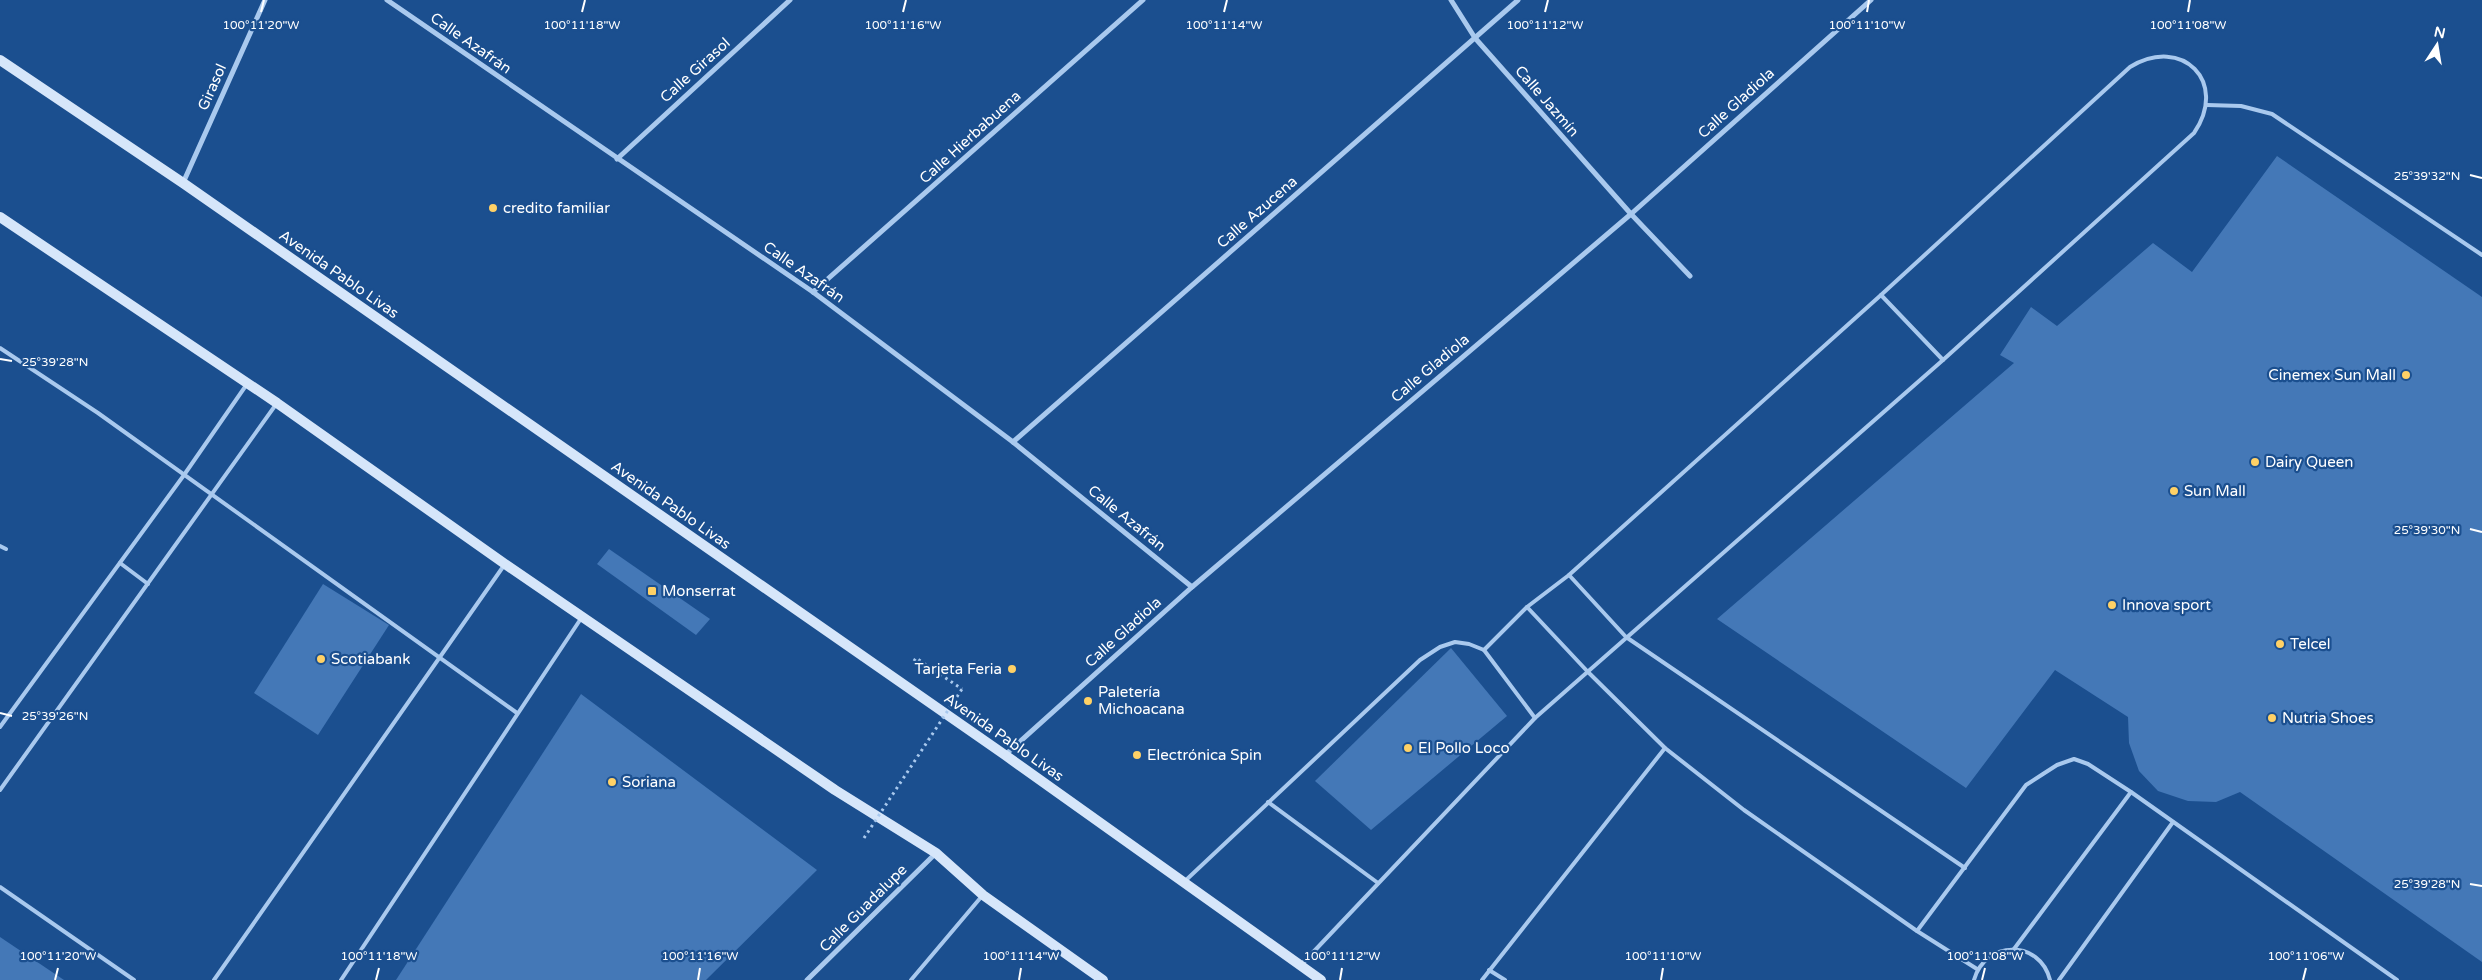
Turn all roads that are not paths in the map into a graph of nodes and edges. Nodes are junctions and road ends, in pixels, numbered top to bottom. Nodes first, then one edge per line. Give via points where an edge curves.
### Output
1 (265, 0) edge
2 (387, 0) edge
3 (1143, 0) edge
4 (1451, 0) edge
5 (1518, 0) edge
6 (1871, 0) edge
7 (788, 1) edge
8 (1475, 38) junction
9 (0, 60) edge
10 (2207, 105) junction
11 (616, 159) junction
12 (183, 183) junction
13 (1631, 214) junction
14 (0, 217) edge
15 (2482, 255) edge
16 (1690, 276) dead end
17 (813, 292) junction
18 (1881, 296) junction
19 (0, 348) edge
20 (1943, 360) junction
21 (247, 384) junction
22 (277, 403) junction
23 (1013, 442) junction
24 (184, 475) junction
25 (212, 494) junction
26 (0, 546) edge
27 (6, 549) dead end
28 (120, 563) junction
29 (506, 564) junction
30 (1569, 575) junction
31 (148, 584) junction
32 (1192, 586) junction
33 (1527, 607) junction
34 (582, 617) junction
35 (1626, 637) junction
36 (1484, 650) junction
37 (440, 658) junction
38 (1588, 672) junction
39 (517, 713) junction
40 (1535, 718) junction
41 (0, 727) edge
42 (1665, 748) junction
43 (1005, 755) junction
44 (0, 790) edge
45 (2131, 792) junction
46 (1268, 802) junction
47 (2172, 822) junction
48 (936, 853) junction
49 (1965, 868) junction
50 (1183, 883) junction
51 (1378, 883) junction
52 (0, 887) edge
53 (983, 895) junction
54 (1917, 931) junction
55 (2014, 949) junction
56 (1301, 965) junction
57 (1977, 969) junction
58 (1489, 970) junction
59 (134, 980) edge
60 (214, 980) edge
61 (341, 980) edge
62 (807, 980) edge
63 (911, 980) edge
64 (1103, 980) edge
65 (1321, 980) edge
66 (1482, 980) edge
67 (1506, 980) edge
68 (1974, 980) edge
69 (2050, 980) edge
70 (2059, 980) edge
71 (2397, 980) edge

1 - 12 street, Girasol
2 - 11 street, Calle Azafrán
3 - 17 street, Calle Hierbabuena
4 - 8 street, Calle Jazmín
5 - 8 street, Calle Azucena
6 - 13 street, Calle Gladiola
7 - 11 street, Calle Girasol
8 - 13 street, Calle Jazmín
8 - 23 street, Calle Azucena
9 - 12 main road, Avenida Pablo Livas
10 - 15 lane via 2241,106 2272,114
10 - 18 lane via 2206,89 2188,64 2174,57 2158,55 2143,59 2130,67
10 - 20 lane via 2203,120 2194,133
11 - 17 street, Calle Azafrán
12 - 43 main road, Avenida Pablo Livas
13 - 16 street, Calle Jazmín
13 - 32 street, Calle Gladiola
14 - 21 main road
17 - 23 street, Calle Azafrán
18 - 20 lane
18 - 30 lane
19 - 24 lane
20 - 35 lane
21 - 22 main road
21 - 24 lane
22 - 25 lane
22 - 29 main road
23 - 32 street, Calle Azafrán
24 - 25 lane
24 - 28 lane
25 - 31 lane
25 - 37 lane
26 - 27 lane
28 - 31 lane
28 - 41 lane
29 - 34 main road
29 - 37 lane
30 - 33 lane
30 - 35 lane
31 - 44 lane
32 - 43 street, Calle Gladiola
33 - 36 lane
33 - 38 lane
34 - 39 lane
34 - 48 main road via 836,790
35 - 38 lane
35 - 49 lane
36 - 40 lane
36 - 46 lane via 1455,642 1420,660
37 - 39 lane
37 - 60 lane
38 - 40 lane
38 - 42 lane
39 - 61 lane
40 - 51 lane
42 - 54 lane via 1744,810
42 - 58 lane
43 - 50 main road, Avenida Pablo Livas
45 - 47 lane
45 - 49 lane via 2088,764 2074,759 2057,765 2026,785
45 - 55 lane
46 - 50 lane
46 - 51 lane
47 - 70 lane
47 - 71 lane
48 - 53 main road
48 - 62 street, Calle Guadalupe
49 - 54 lane
50 - 56 main road, Avenida Pablo Livas
51 - 56 lane
52 - 59 lane
53 - 63 lane
53 - 64 main road
54 - 57 lane
55 - 57 lane via 1993,953
55 - 69 lane via 2034,954 2048,969
56 - 65 main road, Avenida Pablo Livas
57 - 68 lane
58 - 66 lane
58 - 67 lane

